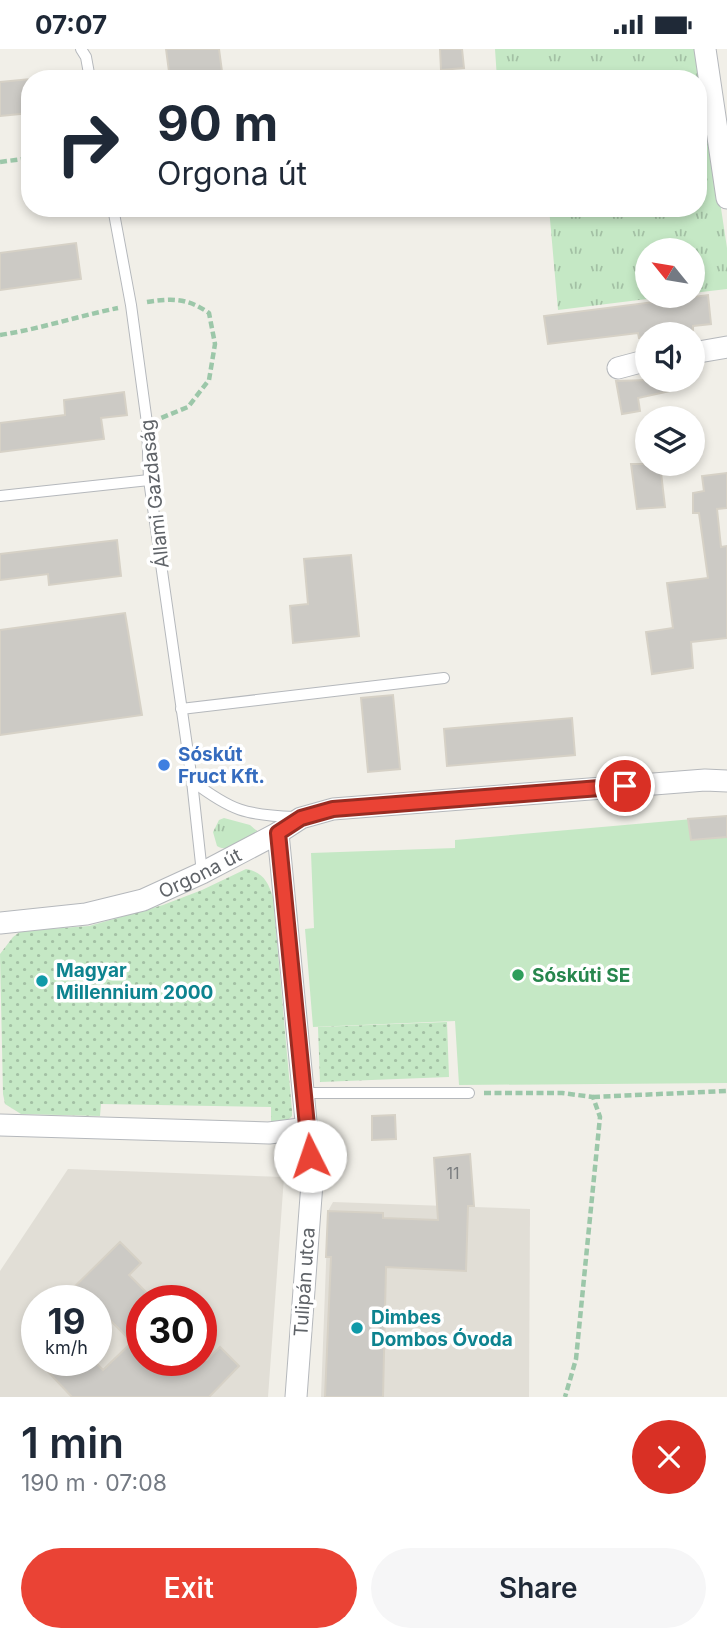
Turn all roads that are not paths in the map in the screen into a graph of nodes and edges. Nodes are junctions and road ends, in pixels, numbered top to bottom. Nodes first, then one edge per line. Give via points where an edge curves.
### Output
1 (81, 49) edge
2 (705, 49) edge
3 (88, 70) edge
4 (727, 198) edge
5 (115, 217) edge
6 (727, 347) edge
7 (705, 351) edge
8 (635, 363) edge
9 (618, 368) dead end
10 (149, 480) junction
11 (0, 496) edge
12 (444, 678) dead end
13 (181, 709) junction
14 (192, 781) junction
15 (727, 781) edge
16 (301, 818) junction
17 (278, 833) junction
18 (202, 873) junction
19 (0, 923) edge
20 (304, 1093) junction
21 (469, 1093) road end
22 (0, 1125) edge
23 (308, 1128) junction
24 (296, 1397) edge

1 - 3 lane
2 - 4 street
5 - 10 lane, Állami Gazdaság via 147,423
6 - 7 street
8 - 9 street
10 - 11 lane
10 - 13 lane, Állami Gazdaság
12 - 13 lane
13 - 14 lane, Állami Gazdaság
14 - 16 lane via 241,811
14 - 18 lane, Állami Gazdaság
15 - 16 street, Orgona út via 333,809
16 - 17 street, Orgona út
17 - 18 street, Orgona út
17 - 20 street, Tulipán utca
18 - 19 street, Orgona út via 143,899 86,914
20 - 21 lane
20 - 23 street, Tulipán utca
22 - 23 street via 269,1133
23 - 24 street, Tulipán utca via 312,1183

